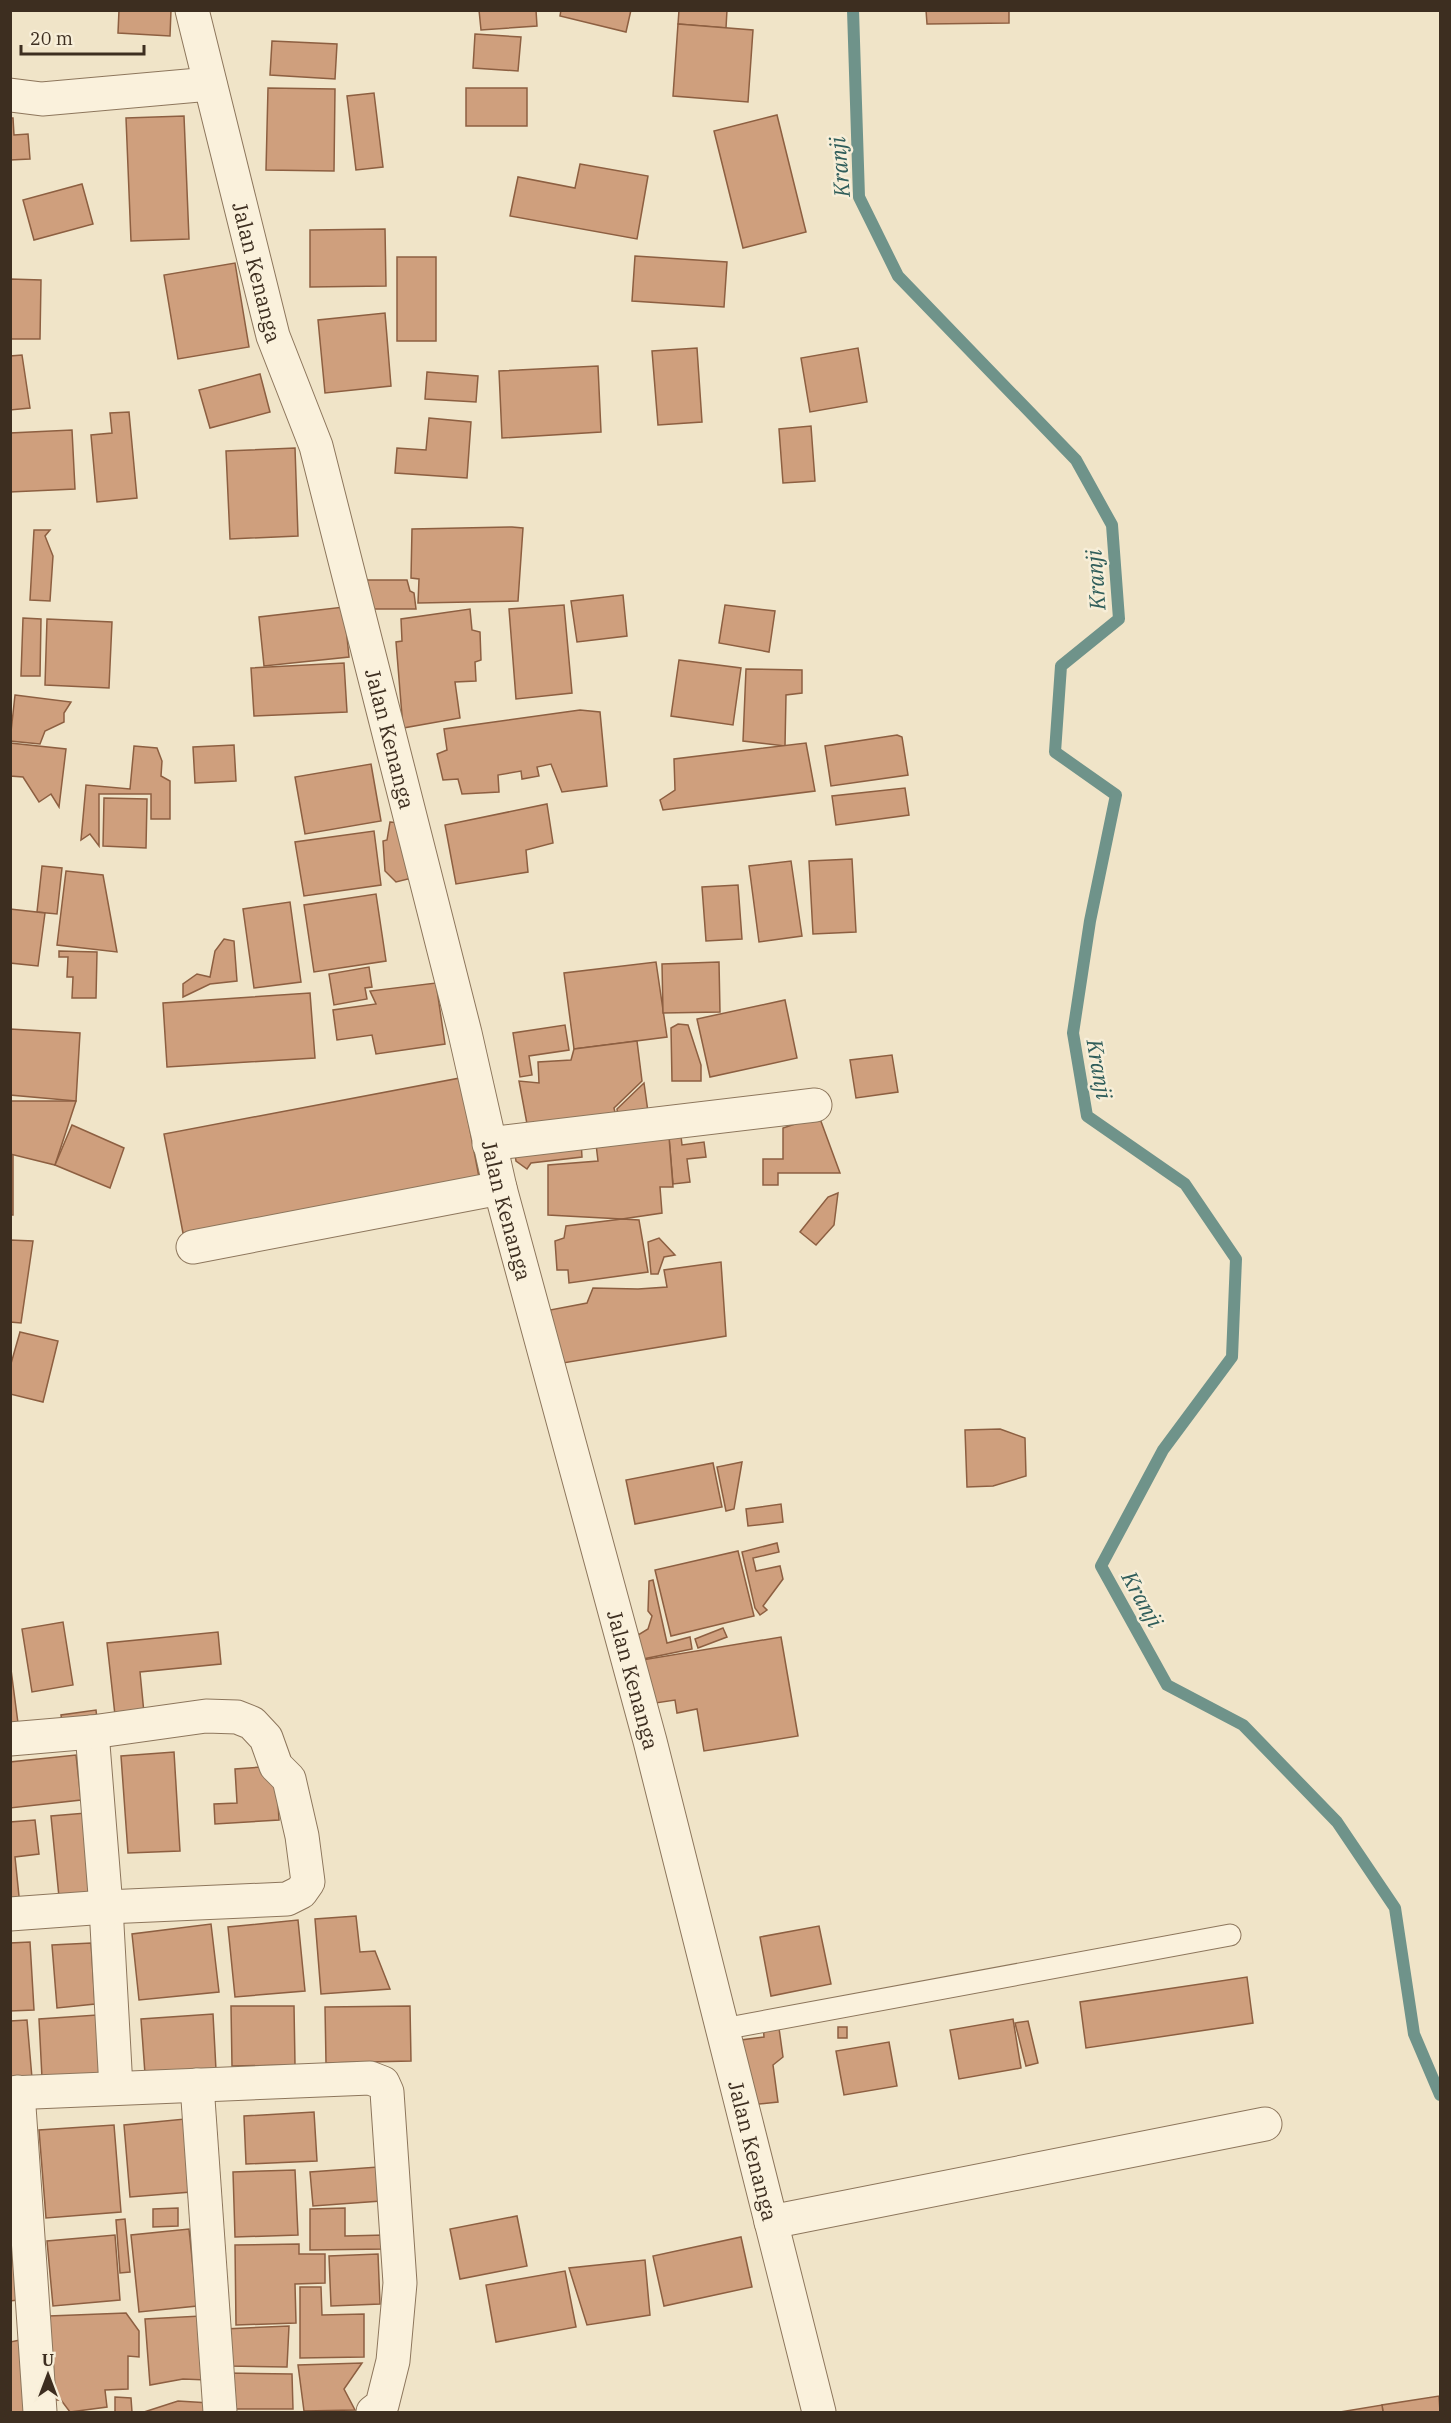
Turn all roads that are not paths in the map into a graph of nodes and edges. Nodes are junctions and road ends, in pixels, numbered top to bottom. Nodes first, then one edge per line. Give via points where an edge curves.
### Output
1 (192, 10) edge
2 (210, 84) junction
3 (10, 95) edge
4 (815, 1105) dead end
5 (489, 1144) junction
6 (500, 1188) junction
7 (193, 1247) dead end
8 (92, 1732) junction
9 (10, 1739) edge
10 (106, 1907) junction
11 (10, 1914) edge
12 (1230, 1935) dead end
13 (723, 2029) junction
14 (197, 2085) junction
15 (116, 2088) junction
16 (14, 2093) edge
17 (1265, 2124) dead end
18 (771, 2222) junction
19 (40, 2412) edge
20 (220, 2412) edge
21 (374, 2412) edge
22 (819, 2412) edge

1 - 2 street, Jalan Kenanga
2 - 3 street via 42,99
2 - 5 street, Jalan Kenanga via 273,336 316,446 465,1033
4 - 5 street
5 - 6 street, Jalan Kenanga
6 - 7 street
6 - 13 street, Jalan Kenanga via 647,1730
8 - 9 street
8 - 10 street
8 - 10 street via 206,1716 237,1717 252,1723 266,1738 276,1766 289,1779 308,1882 301,1892 287,1899
10 - 11 street
10 - 15 street
12 - 13 lane
13 - 18 street, Jalan Kenanga
14 - 15 street
14 - 20 street
14 - 21 street via 370,2078 383,2083 387,2092 400,2283 393,2361 382,2405
15 - 16 street
16 - 19 street
17 - 18 street
18 - 22 street, Jalan Kenanga

